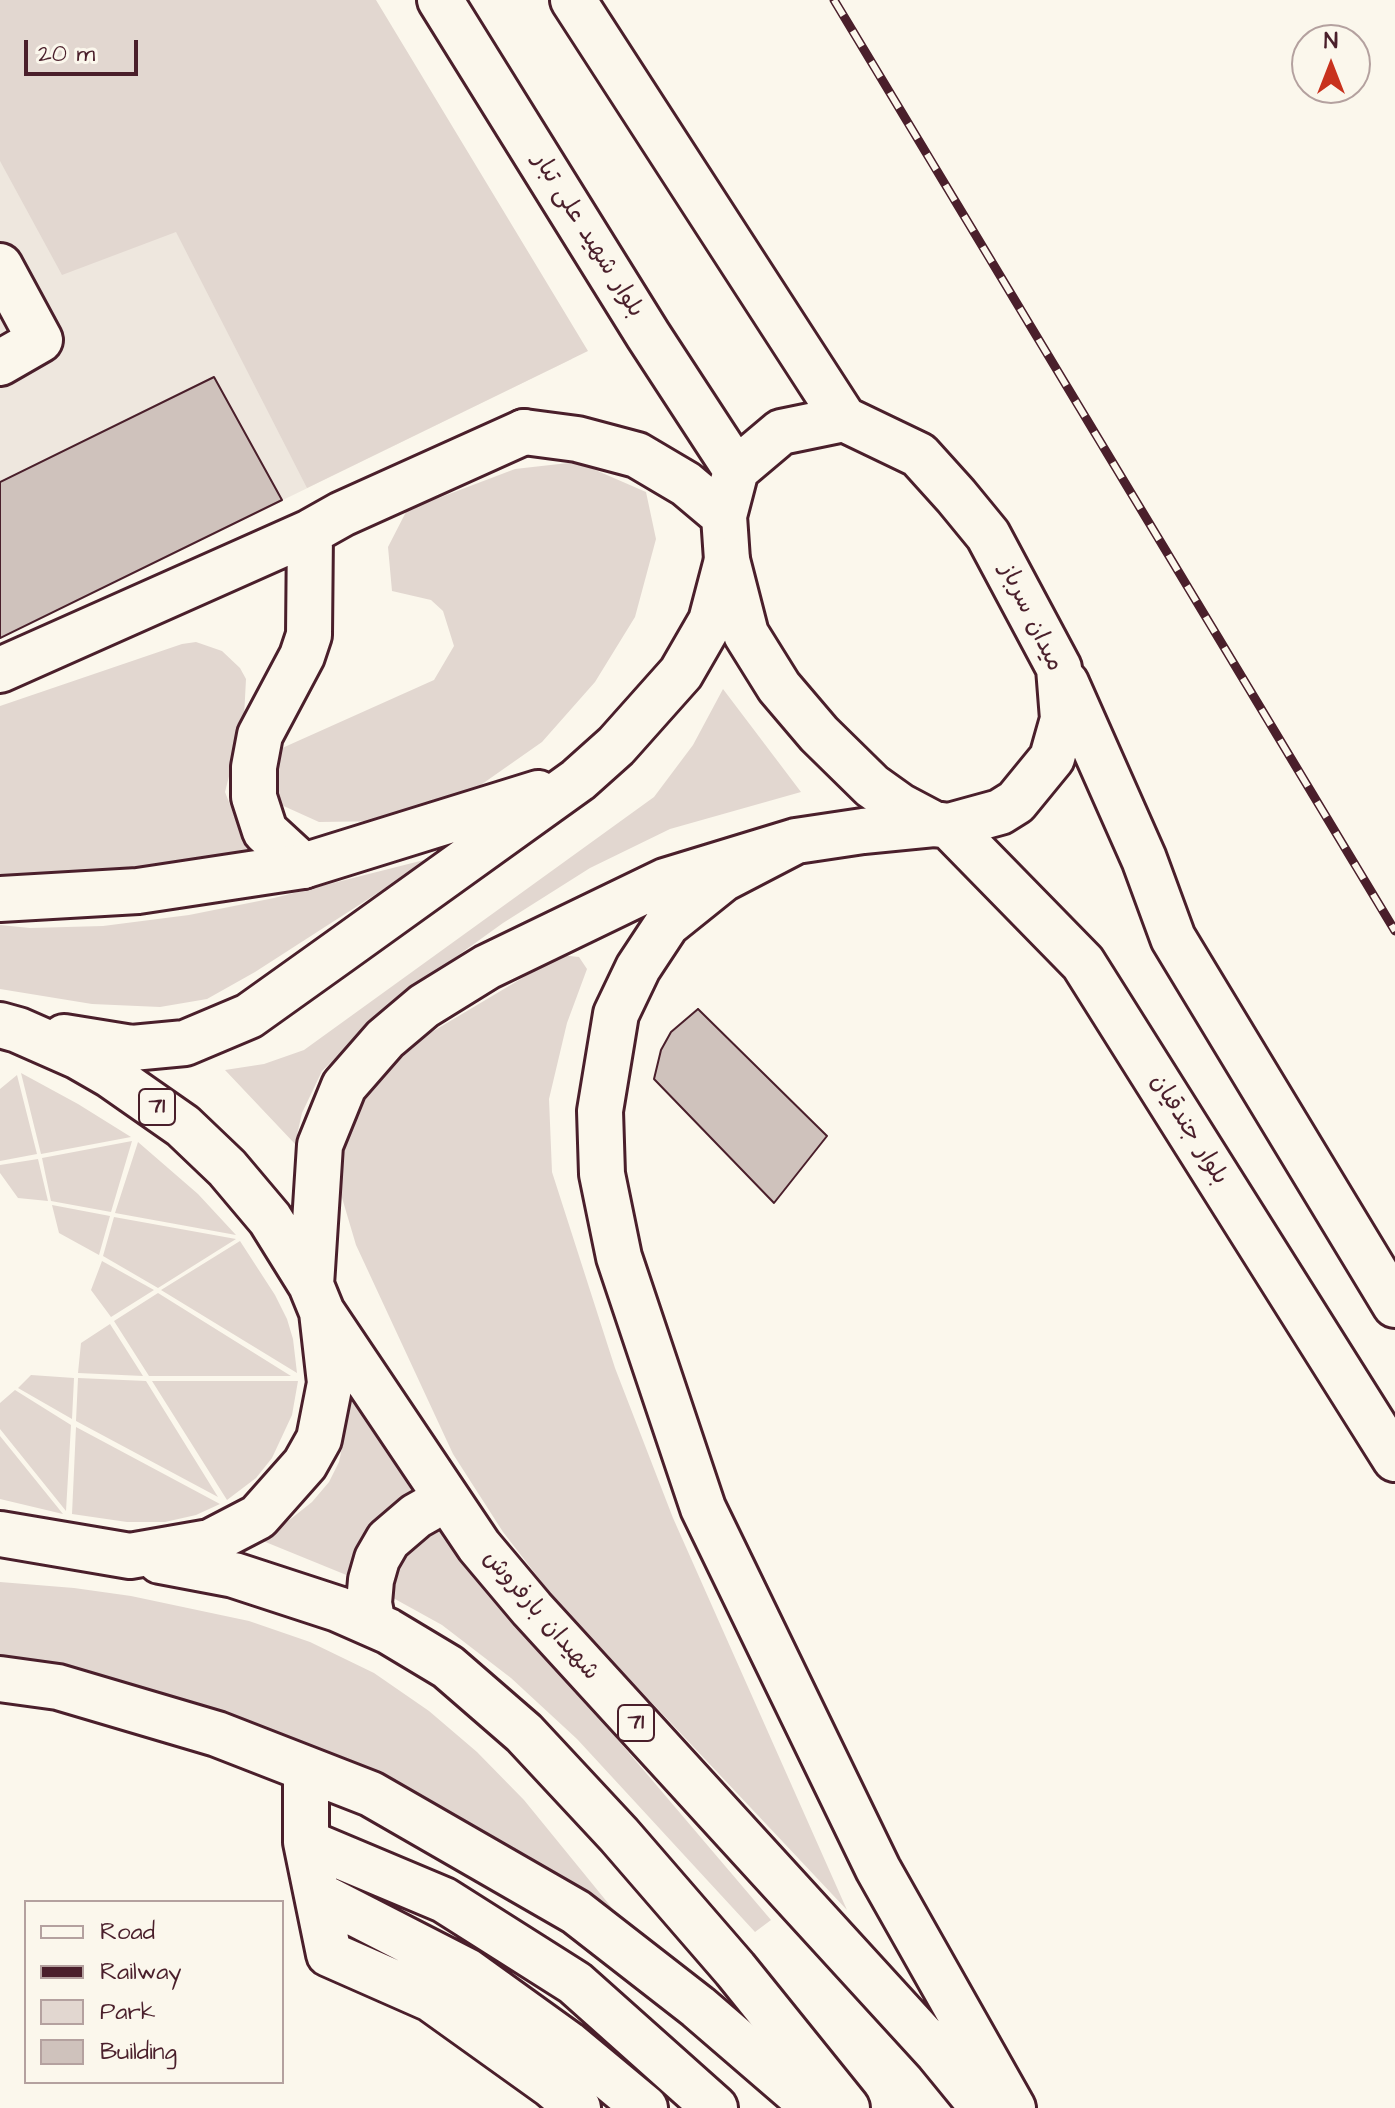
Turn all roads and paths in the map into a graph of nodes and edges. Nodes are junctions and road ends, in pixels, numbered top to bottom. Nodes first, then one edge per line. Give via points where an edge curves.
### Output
1 (440, 0) edge
2 (573, 0) edge
3 (0, 266) edge
4 (0, 363) edge
5 (844, 419) junction
6 (736, 470) junction
7 (724, 516) junction
8 (310, 532) junction
9 (727, 560) junction
10 (1059, 668) junction
11 (0, 670) edge
12 (578, 780) junction
13 (942, 825) junction
14 (796, 841) junction
15 (303, 866) junction
16 (0, 899) edge
17 (9, 1027) edge
18 (316, 1299) junction
19 (1395, 1305) edge
20 (1395, 1459) edge
21 (450, 1503) junction
22 (0, 1534) edge
23 (130, 1556) junction
24 (373, 1624) junction
25 (0, 1679) edge
26 (306, 1769) junction
27 (306, 1842) junction
28 (317, 1894) junction
29 (578, 2108) edge
30 (645, 2108) edge
31 (715, 2108) edge
32 (815, 2108) edge
33 (847, 2108) edge
34 (983, 2108) edge
35 (1013, 2108) edge

1 - 6 main road, بلوار شهید علی تبار
2 - 5 main road
3 - 4 main road via 40,340
5 - 6 main road via 781,432
5 - 10 main road, میدان سرباز via 919,455 956,496 988,535
6 - 7 main road
7 - 8 main road via 686,484 637,455 524,432
7 - 9 main road
8 - 11 main road
8 - 15 main road via 309,635 260,735 254,767 254,797 265,831
9 - 12 main road via 711,621 681,673
9 - 13 main road via 746,634 779,687 872,786
10 - 13 main road, میدان سرباز via 1063,719 1052,758 1016,802 1000,812
10 - 19 main road via 1144,859 1173,938
12 - 15 main road
12 - 17 main road via 249,1016 185,1043 132,1048
13 - 14 main road, میدان سرباز
13 - 20 main road, بلوار جندقیان via 1083,963
14 - 18 main road via 665,881 573,925 487,967 424,1006 385,1039 344,1086 320,1145
14 - 35 main road via 723,879 667,924 638,968 616,1014 611,1042 600,1111 602,1174 619,1257 703,1508 878,1869
15 - 16 main road via 138,891
17 - 18 main road, 71 via 77,1056 183,1126 270,1219
18 - 21 main road, شهیدان بارفروش / 71
18 - 23 main road, 71 via 330,1383 319,1439 305,1464 258,1517 222,1536
21 - 24 main road via 416,1516 388,1540 371,1580
21 - 34 main road, شهیدان بارفروش / 71 via 532,1609
22 - 23 main road, 71
23 - 24 main road, 71 via 234,1575
24 - 33 main road, 71 via 448,1667 524,1733 735,1969
25 - 26 main road via 72,1692 217,1734
26 - 27 main road
26 - 32 main road via 371,1794 576,1912
27 - 28 main road
27 - 31 main road via 444,1900 575,1983
28 - 29 main road via 329,1954 431,1999
28 - 30 main road via 467,1971

